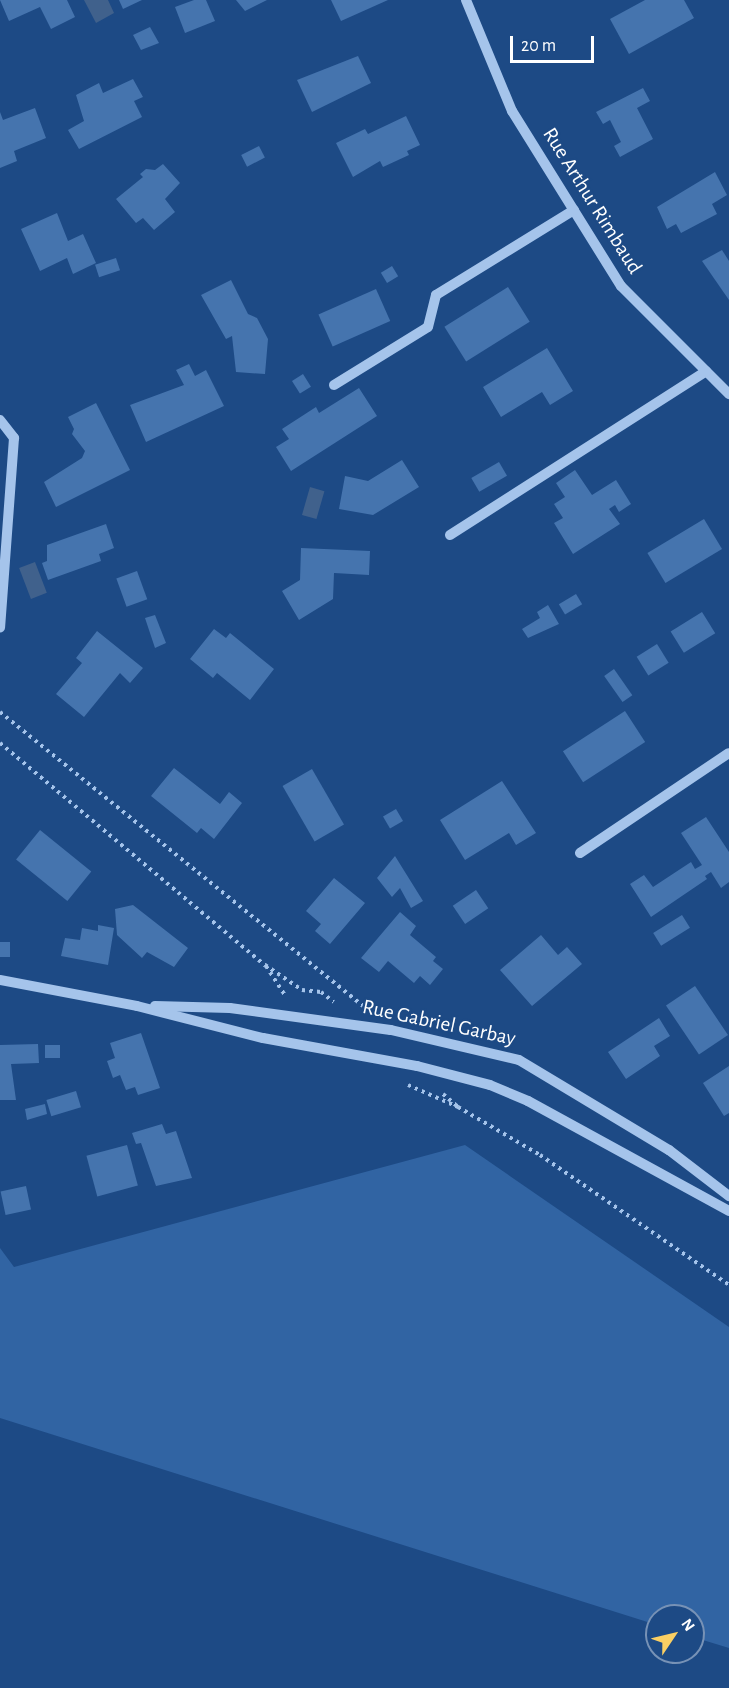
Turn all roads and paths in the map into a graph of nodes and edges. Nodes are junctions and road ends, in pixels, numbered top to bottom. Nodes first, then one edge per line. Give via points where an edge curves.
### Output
1 (466, 0) edge
2 (574, 210) junction
3 (706, 371) junction
4 (334, 385) dead end
5 (729, 394) edge
6 (0, 420) edge
7 (450, 535) dead end
8 (1, 621) edge
9 (0, 627) edge
10 (0, 712) edge
11 (0, 743) edge
12 (729, 753) edge
13 (580, 853) dead end
14 (265, 965) dead end
15 (0, 980) edge
16 (137, 1006) junction
17 (364, 1007) dead end
18 (458, 1107) dead end
19 (729, 1196) edge
20 (729, 1211) edge
21 (729, 1285) edge

1 - 2 street, Rue Arthur Rimbaud via 512,111
2 - 3 street, Rue Arthur Rimbaud via 621,286
2 - 4 street via 436,295 428,327
3 - 5 street, Rue Arthur Rimbaud
3 - 7 street
6 - 8 street via 14,438
8 - 9 street
10 - 17 path
11 - 14 path
12 - 13 street
15 - 16 street, Rue Gabriel Garbay
16 - 19 street, Rue Gabriel Garbay via 230,1008 306,1017 391,1030 519,1060 669,1150
16 - 20 street, Rue Gabriel Garbay via 263,1038 417,1066 490,1085 528,1101
18 - 21 path via 540,1155

